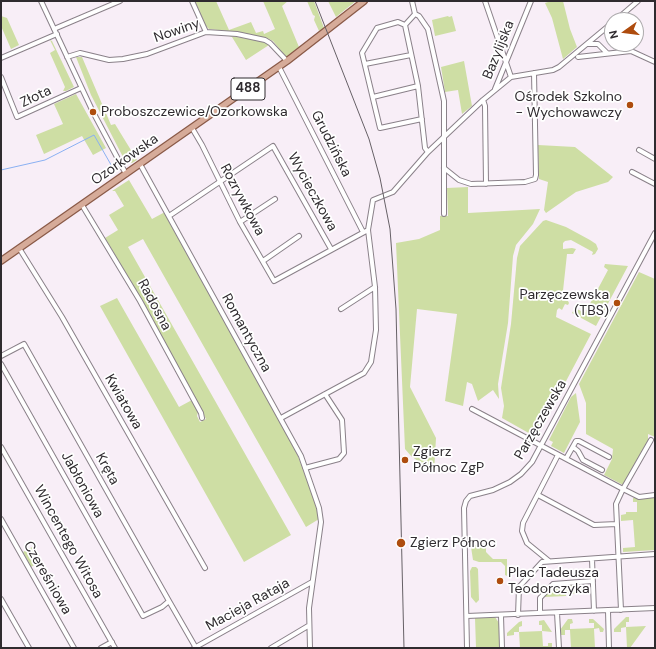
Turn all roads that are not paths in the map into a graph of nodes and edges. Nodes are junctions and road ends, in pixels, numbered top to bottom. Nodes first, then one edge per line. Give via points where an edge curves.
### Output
1 (41, 1) edge
2 (120, 1) edge
3 (192, 1) edge
4 (364, 1) edge
5 (412, 1) edge
6 (485, 1) edge
7 (531, 1) edge
8 (638, 1) edge
9 (625, 12) edge
10 (415, 14) junction
11 (404, 25) junction
12 (54, 29) junction
13 (604, 30) edge
14 (206, 32) junction
15 (56, 34) junction
16 (587, 44) junction
17 (607, 53) junction
18 (411, 54) junction
19 (67, 57) junction
20 (578, 57) dead end
21 (1, 58) edge
22 (287, 61) junction
23 (655, 62) edge
24 (365, 64) junction
25 (506, 64) junction
26 (279, 66) junction
27 (534, 73) junction
28 (1, 77) edge
29 (510, 77) junction
30 (418, 86) junction
31 (81, 88) junction
32 (494, 90) junction
33 (373, 97) junction
34 (483, 100) junction
35 (422, 119) junction
36 (192, 128) junction
37 (444, 136) junction
38 (639, 150) dead end
39 (428, 152) junction
40 (655, 159) edge
41 (140, 164) junction
42 (444, 168) junction
43 (632, 172) dead end
44 (126, 174) junction
45 (219, 182) junction
46 (486, 184) junction
47 (655, 184) edge
48 (275, 199) dead end
49 (82, 205) junction
50 (444, 214) dead end
51 (169, 216) junction
52 (240, 222) junction
53 (368, 230) junction
54 (363, 232) junction
55 (655, 233) edge
56 (299, 236) dead end
57 (19, 248) junction
58 (331, 249) junction
59 (1, 261) edge
60 (263, 261) junction
61 (375, 287) junction
62 (341, 309) dead end
63 (1, 356) edge
64 (1, 364) edge
65 (326, 394) junction
66 (472, 409) dead end
67 (202, 418) dead end
68 (282, 418) junction
69 (651, 440) dead end
70 (541, 446) junction
71 (1, 447) edge
72 (573, 447) junction
73 (558, 455) junction
74 (566, 457) junction
75 (609, 457) dead end
76 (305, 468) junction
77 (602, 470) dead end
78 (623, 489) junction
79 (538, 495) junction
80 (655, 495) edge
81 (1, 520) edge
82 (617, 524) junction
83 (655, 554) edge
84 (619, 557) junction
85 (592, 559) junction
86 (548, 561) junction
87 (205, 568) dead end
88 (593, 581) junction
89 (312, 582) junction
90 (1, 599) edge
91 (169, 601) junction
92 (655, 608) edge
93 (621, 610) junction
94 (594, 611) junction
95 (608, 611) junction
96 (540, 613) junction
97 (557, 613) junction
98 (518, 615) junction
99 (467, 616) junction
100 (501, 616) junction
101 (308, 626) junction
102 (112, 642) junction
103 (29, 648) edge
104 (74, 648) edge
105 (101, 648) edge
106 (115, 648) edge
107 (195, 648) edge
108 (271, 648) edge
109 (310, 648) edge
110 (467, 648) edge
111 (502, 648) edge
112 (559, 648) edge
113 (609, 648) edge

1 - 12 street
2 - 12 street
3 - 14 street
4 - 22 main road, Ozorkowska / 488
5 - 10 street
6 - 25 street
7 - 25 street, Bazylijska
8 - 9 street
10 - 11 street
10 - 37 street via 428,29 431,40 444,101
11 - 18 street
11 - 24 street via 398,22 377,28 362,53
12 - 15 street
13 - 16 street
14 - 19 street, Nowiny via 123,60 80,54
14 - 22 street, Nowiny via 237,34 266,40
15 - 19 street
15 - 21 street
16 - 17 street via 598,44
16 - 27 street via 559,67
17 - 20 street
17 - 23 street via 631,51
18 - 24 street
18 - 30 street
19 - 31 street
22 - 26 main road, Ozorkowska / 488
24 - 33 street
25 - 29 street
25 - 32 street, Bazylijska
26 - 36 main road, Ozorkowska / 488
26 - 54 street, Grudzińska
27 - 29 street
27 - 46 street via 535,179
28 - 31 street, Złota via 17,117
29 - 32 street
30 - 33 street
30 - 35 street
31 - 44 street
32 - 34 street, Bazylijska
33 - 35 street via 380,128
34 - 37 street, Bazylijska
34 - 46 street via 486,106
35 - 39 street via 425,148
36 - 41 main road, Ozorkowska / 488
36 - 45 street, Rozrywkowa
37 - 39 street, Bazylijska
37 - 42 street
38 - 40 street
39 - 53 street, Bazylijska via 393,192 373,200
41 - 44 main road, Ozorkowska / 488
41 - 51 street, Romantyczna
42 - 46 street via 458,180 471,184
42 - 50 street
43 - 47 street
44 - 49 main road, Ozorkowska / 488
45 - 51 street
45 - 52 street, Rozrywkowa
45 - 58 street, Wycieczkowa via 273,146
48 - 52 street
49 - 57 main road, Ozorkowska / 488
49 - 67 street, Radosna via 140,300
51 - 68 street, Romantyczna
52 - 60 street, Rozrywkowa
53 - 54 street
53 - 61 street
54 - 58 street
55 - 70 street, Parzęczewska
56 - 60 street
57 - 59 main road, Ozorkowska / 488
57 - 87 street, Kwiatowa via 54,304
58 - 60 street, Rozrywkowa via 274,281
61 - 62 street
61 - 65 street via 375,345 368,369
63 - 91 street, Kręta via 24,344
64 - 91 street, Jabłoniowa via 143,616
65 - 68 street
65 - 76 street via 342,420 344,453 339,459
66 - 70 street
68 - 76 street, Romantyczna via 297,445
69 - 78 street
70 - 73 street
70 - 99 street, Parzęczewska via 532,462 515,478 493,490 470,496 466,501 464,508
71 - 102 street, Wincentego Witosa
72 - 74 street
72 - 75 street via 579,440
72 - 77 street via 583,460
73 - 74 street
73 - 79 street
74 - 78 street
76 - 89 street, Romantyczna via 321,517
78 - 80 street via 639,496
78 - 82 street via 616,504
79 - 82 street via 594,525
79 - 86 street via 523,523 522,534 527,543
81 - 104 street, Czereśniowa
82 - 84 street
83 - 84 street
84 - 85 street
84 - 93 street
85 - 86 street
85 - 88 street
86 - 98 street via 542,562 519,587
88 - 94 street
88 - 96 street via 553,584 540,598
89 - 101 street
89 - 107 street, Macieja Rataja
90 - 103 street
91 - 107 street
92 - 93 street
93 - 95 street
94 - 95 street
94 - 97 street
95 - 113 street
96 - 97 street
96 - 98 street
97 - 112 street
98 - 100 street
99 - 100 street
99 - 110 street, Parzęczewska
100 - 111 street
101 - 108 street
101 - 109 street
102 - 105 street
102 - 106 street, Wincentego Witosa

